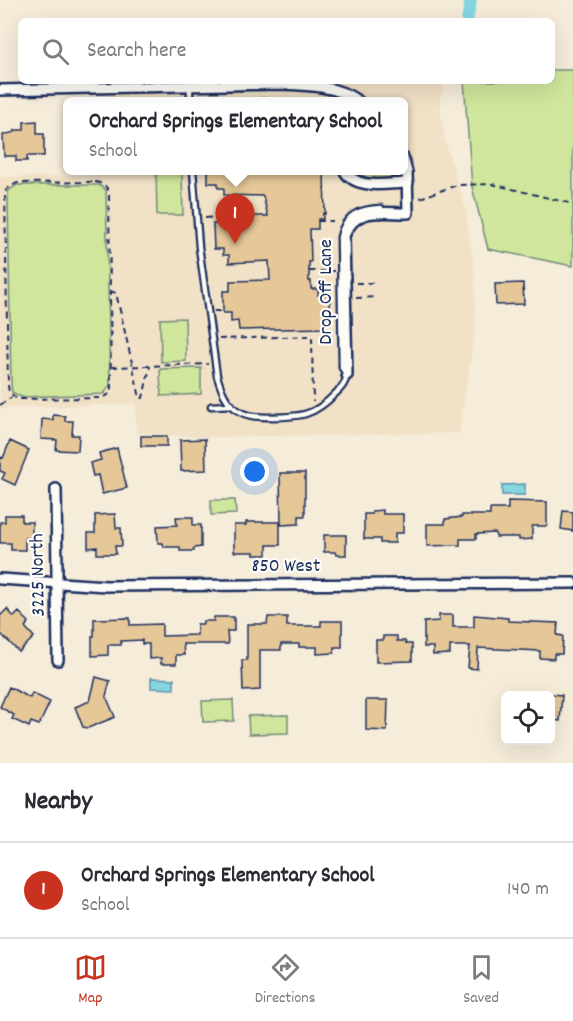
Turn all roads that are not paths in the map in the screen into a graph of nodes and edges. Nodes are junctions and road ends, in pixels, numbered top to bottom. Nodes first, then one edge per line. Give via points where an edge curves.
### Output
1 (190, 86) junction
2 (0, 90) edge
3 (190, 97) edge
4 (340, 97) edge
5 (193, 175) edge
6 (348, 175) edge
7 (406, 175) edge
8 (408, 183) junction
9 (347, 375) joint
10 (211, 405) dead end
11 (232, 405) junction
12 (56, 489) dead end
13 (0, 579) edge
14 (57, 581) junction
15 (573, 583) edge
16 (58, 660) dead end

1 - 2 street
1 - 3 lane
1 - 4 street via 313,85
5 - 11 lane via 217,376
6 - 8 street via 361,184
7 - 8 street
8 - 9 street via 408,213 360,215 352,220 344,236
9 - 11 lane via 342,388 321,408 301,416 246,415
10 - 11 lane
12 - 14 street, 3225 North
13 - 14 street, 850 West
14 - 15 street, 850 West via 106,586
14 - 16 street, 3225 North

